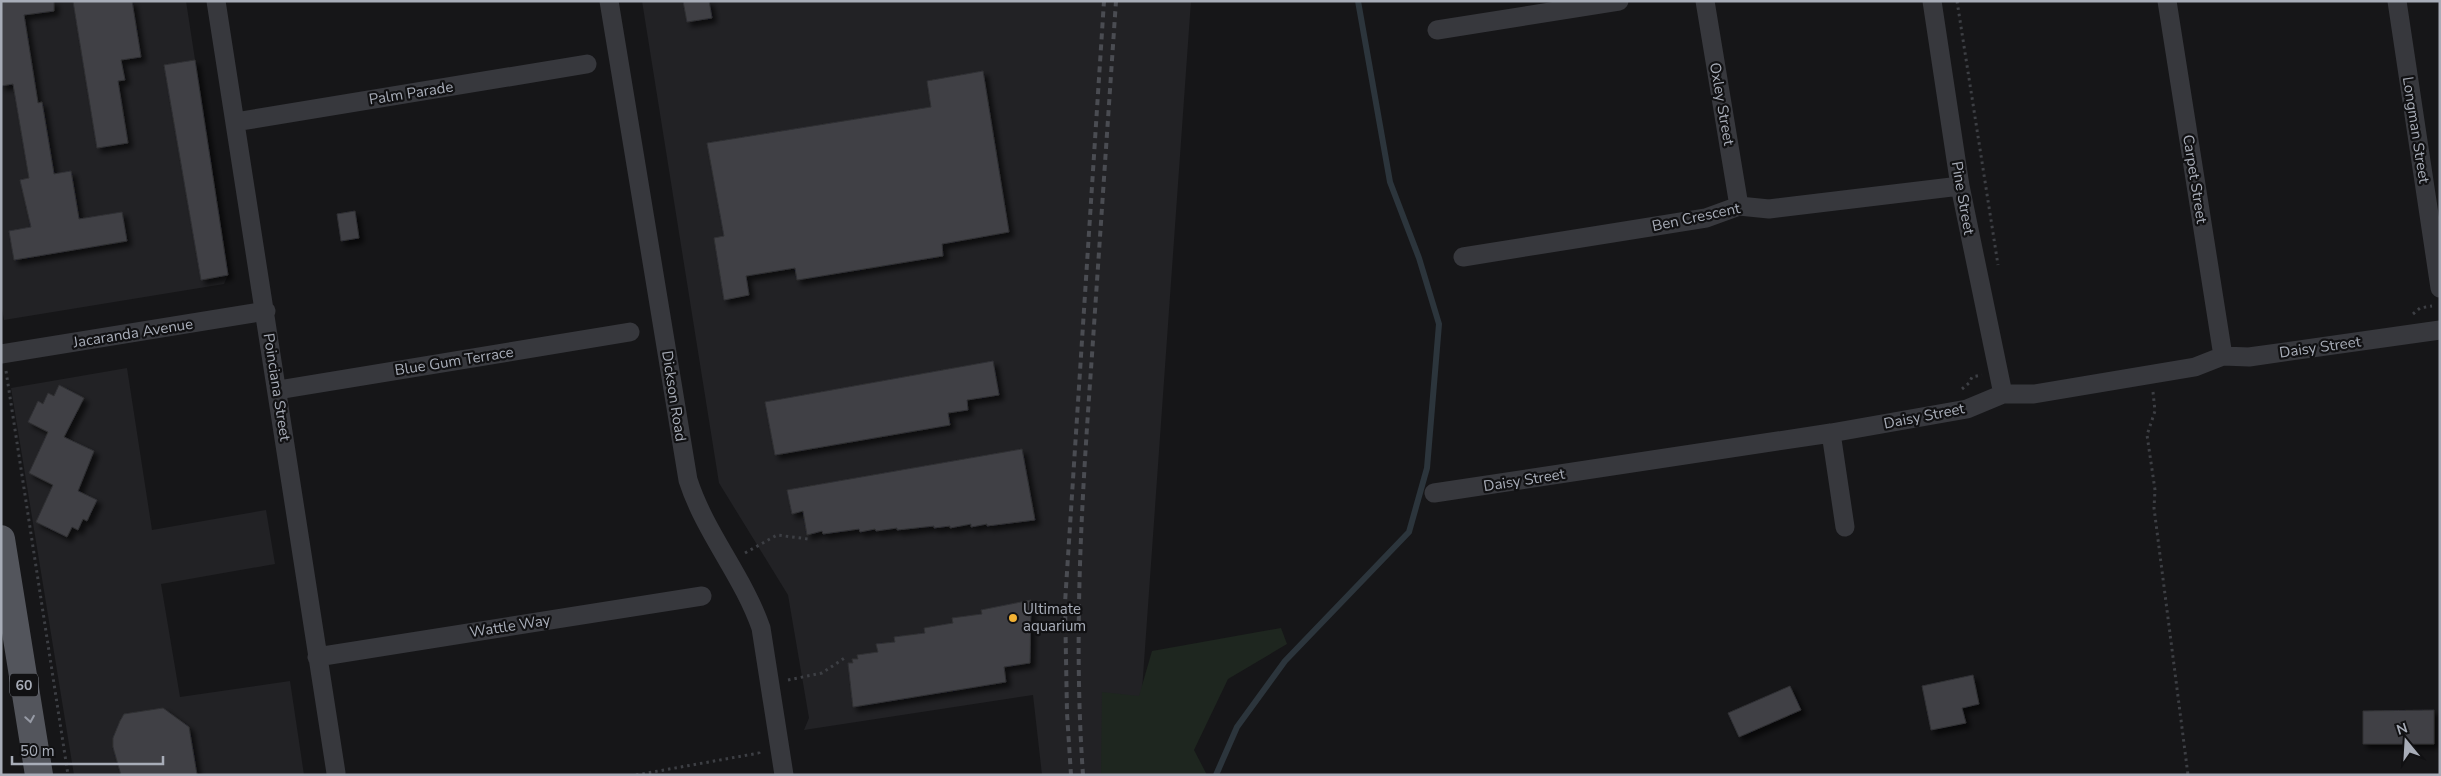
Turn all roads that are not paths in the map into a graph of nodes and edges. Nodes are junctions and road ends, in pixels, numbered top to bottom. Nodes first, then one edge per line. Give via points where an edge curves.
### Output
1 (216, 1) edge
2 (609, 1) edge
3 (1619, 1) edge
4 (1705, 1) edge
5 (1932, 1) edge
6 (2167, 1) edge
7 (2397, 1) edge
8 (1437, 30) dead end
9 (587, 64) dead end
10 (235, 122) junction
11 (1960, 186) junction
12 (1739, 206) junction
13 (1463, 257) dead end
14 (2440, 288) edge
15 (266, 311) junction
16 (2440, 330) edge
17 (630, 332) dead end
18 (3, 354) edge
19 (2223, 356) junction
20 (278, 390) junction
21 (2002, 394) junction
22 (1831, 433) junction
23 (1434, 494) dead end
24 (1845, 527) dead end
25 (1, 539) edge
26 (702, 596) dead end
27 (317, 657) junction
28 (336, 772) dead end
29 (39, 775) edge
30 (784, 775) edge

1 - 10 street, Poinciana Street
2 - 30 street, Dickson Road via 688,480 695,502 753,605 761,628
3 - 8 street
4 - 12 street, Oxley Street
5 - 11 street, Pine Street
6 - 19 street, Carpet Street
7 - 14 street, Longman Street
9 - 10 street, Palm Parade
10 - 15 street, Poinciana Street
11 - 12 street, Ben Crescent via 1769,209
11 - 21 street, Pine Street
12 - 13 street, Ben Crescent via 1706,218
15 - 18 street, Jacaranda Avenue
15 - 20 street, Poinciana Street
16 - 19 street, Daisy Street via 2249,357
17 - 20 street, Blue Gum Terrace
19 - 21 street, Daisy Street via 2195,367 2034,394
20 - 27 street, Poinciana Street
21 - 22 street, Daisy Street via 1968,408
22 - 23 street, Daisy Street
22 - 24 street
25 -> 29 main road, 60
26 - 27 street, Wattle Way
27 - 28 street, Poinciana Street

